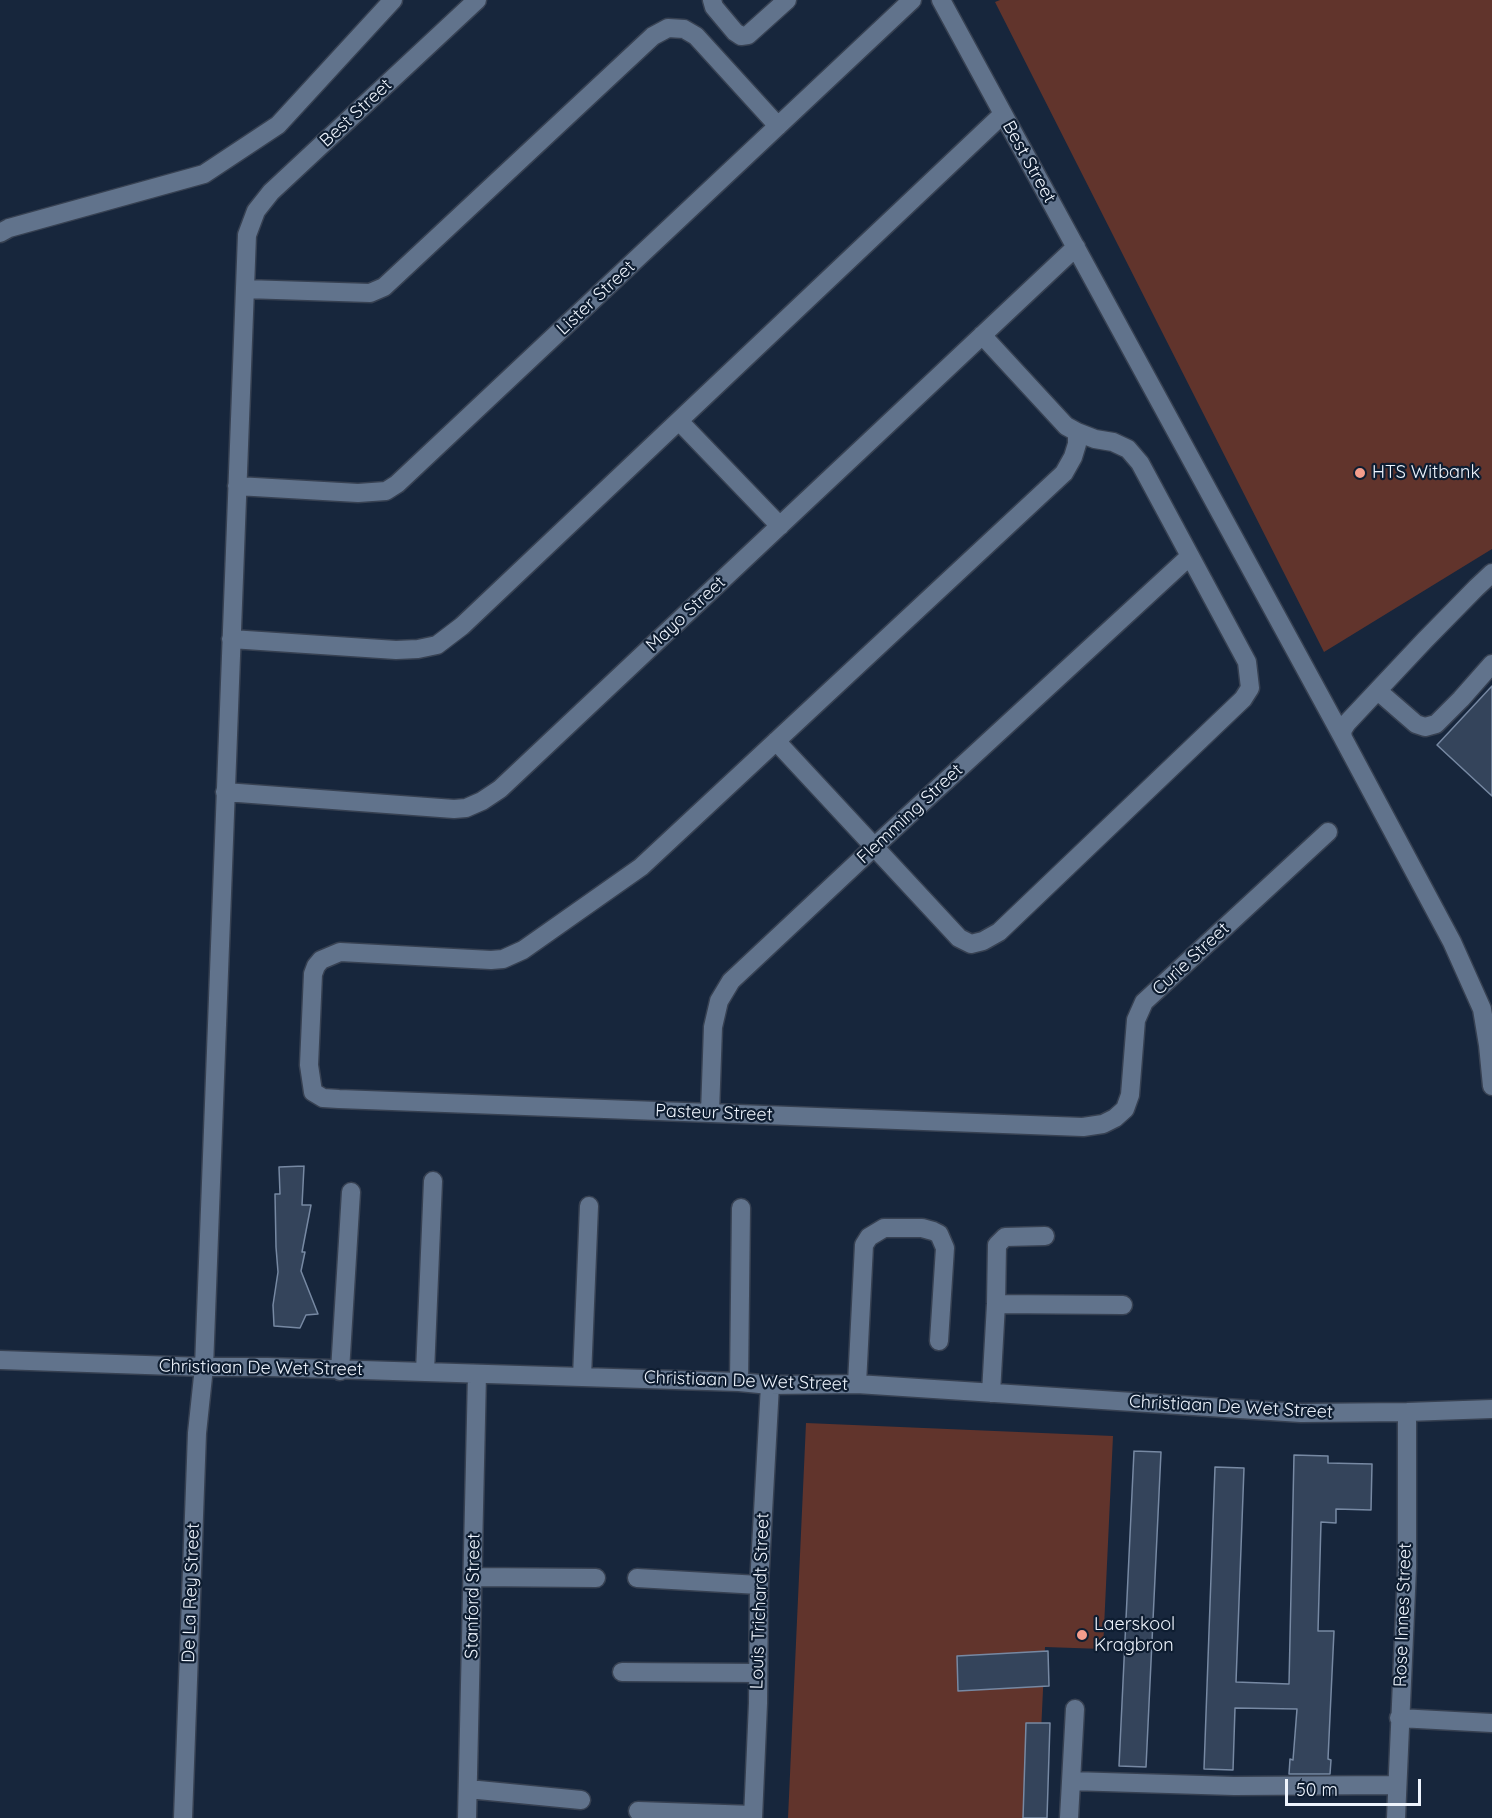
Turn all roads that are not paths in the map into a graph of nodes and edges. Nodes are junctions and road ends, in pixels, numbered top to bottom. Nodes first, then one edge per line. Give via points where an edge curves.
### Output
1 (393, 0) edge
2 (477, 0) edge
3 (712, 0) edge
4 (787, 0) edge
5 (912, 0) edge
6 (941, 0) edge
7 (1003, 114) junction
8 (778, 126) junction
9 (0, 233) edge
10 (247, 235) joint
11 (1076, 247) junction
12 (245, 289) junction
13 (982, 335) junction
14 (679, 421) junction
15 (1077, 432) junction
16 (237, 486) junction
17 (780, 526) junction
18 (1190, 556) junction
19 (1492, 573) edge
20 (231, 639) junction
21 (1492, 664) edge
22 (1378, 691) junction
23 (1343, 738) junction
24 (776, 741) junction
25 (225, 792) junction
26 (1328, 832) dead end
27 (874, 847) junction
28 (1487, 1008) edge
29 (1492, 1086) edge
30 (710, 1113) junction
31 (1115, 1118) joint
32 (433, 1180) dead end
33 (351, 1192) dead end
34 (589, 1206) dead end
35 (741, 1208) dead end
36 (1045, 1236) dead end
37 (996, 1304) junction
38 (1123, 1305) dead end
39 (939, 1341) dead end
40 (0, 1360) edge
41 (204, 1367) junction
42 (340, 1371) junction
43 (425, 1372) junction
44 (477, 1374) junction
45 (582, 1377) junction
46 (739, 1382) junction
47 (857, 1384) junction
48 (770, 1385) junction
49 (991, 1393) junction
50 (1492, 1409) edge
51 (1407, 1412) junction
52 (474, 1577) junction
53 (596, 1578) dead end
54 (637, 1578) dead end
55 (759, 1585) junction
56 (622, 1672) dead end
57 (757, 1673) junction
58 (1075, 1709) dead end
59 (1399, 1718) junction
60 (1492, 1723) edge
61 (1071, 1781) junction
62 (1397, 1785) junction
63 (468, 1789) junction
64 (581, 1800) dead end
65 (638, 1811) dead end
66 (753, 1817) edge
67 (183, 1818) edge
68 (467, 1818) edge
69 (1069, 1818) edge
70 (1396, 1818) edge

1 - 9 street via 278,125 204,174
2 - 10 street, Best Street via 271,192 256,211
3 - 4 street via 741,36 748,35
5 - 8 street, Lister Street
6 - 7 street, Best Street
7 - 11 street, Best Street
7 - 14 street
8 - 12 street via 696,36 684,29 668,28 653,36 384,287 370,293
8 - 16 street, Lister Street via 397,484 386,490 358,493
10 - 12 street, De La Rey Street
11 - 13 street, Mayo Street
11 - 23 street, Best Street
12 - 16 street, De La Rey Street
13 - 15 street via 1066,426
13 - 17 street, Mayo Street
14 - 17 street
14 - 20 street via 462,626 437,645 396,650
15 - 18 street via 1128,449 1140,463
15 - 24 street via 1075,451 1064,473
16 - 20 street, De La Rey Street
17 - 25 street, Mayo Street via 500,789 482,801 454,809
18 - 27 street, Flemming Street
18 - 27 street via 1247,662 1250,688 1243,699 999,932 970,944 959,938
19 - 22 street
20 - 25 street, De La Rey Street
21 - 22 street via 1436,724 1425,727 1416,724
22 - 23 street via 1347,723
23 - 28 street, Best Street
24 - 27 street
24 - 30 street, Pasteur Street via 640,867 512,956 491,960 340,952 321,960 313,974 309,1065 314,1092 323,1098
25 - 41 street, De La Rey Street
26 - 31 street, Curie Street via 1144,1002 1136,1020 1130,1095 1125,1109
27 - 30 street, Flemming Street via 731,981 718,1001 713,1027
28 - 29 street, Best Street
30 - 31 street, Pasteur Street via 1083,1127
32 - 43 street
33 - 42 street
34 - 45 street
35 - 46 street
36 - 37 street via 1005,1237 997,1245
37 - 38 street
37 - 49 street
39 - 47 street via 945,1248 939,1234 922,1228 884,1228 864,1245
40 - 41 street, Christiaan De Wet Street
41 - 42 street, Christiaan De Wet Street
41 - 67 street, De La Rey Street via 197,1433
42 - 43 street, Christiaan De Wet Street
43 - 44 street, Christiaan De Wet Street
44 - 45 street, Christiaan De Wet Street
44 - 52 street, Stanford Street
45 - 46 street, Christiaan De Wet Street
46 - 48 street, Christiaan De Wet Street
47 - 48 street, Christiaan De Wet Street
47 - 49 street, Christiaan De Wet Street
48 - 55 street, Louis Trichardt Street
49 - 51 street, Christiaan De Wet Street via 1300,1413
50 - 51 street, Christiaan De Wet Street
51 - 59 street, Rose Innes Street via 1407,1568
52 - 53 street
52 - 63 street, Stanford Street
54 - 55 street
55 - 57 street, Louis Trichardt Street
56 - 57 street
57 - 66 street, Louis Trichardt Street
58 - 61 street
59 - 60 street
59 - 62 street, Rose Innes Street
61 - 62 street
61 - 69 street
62 - 70 street, Rose Innes Street
63 - 64 street
63 - 68 street, Stanford Street
65 - 66 street

